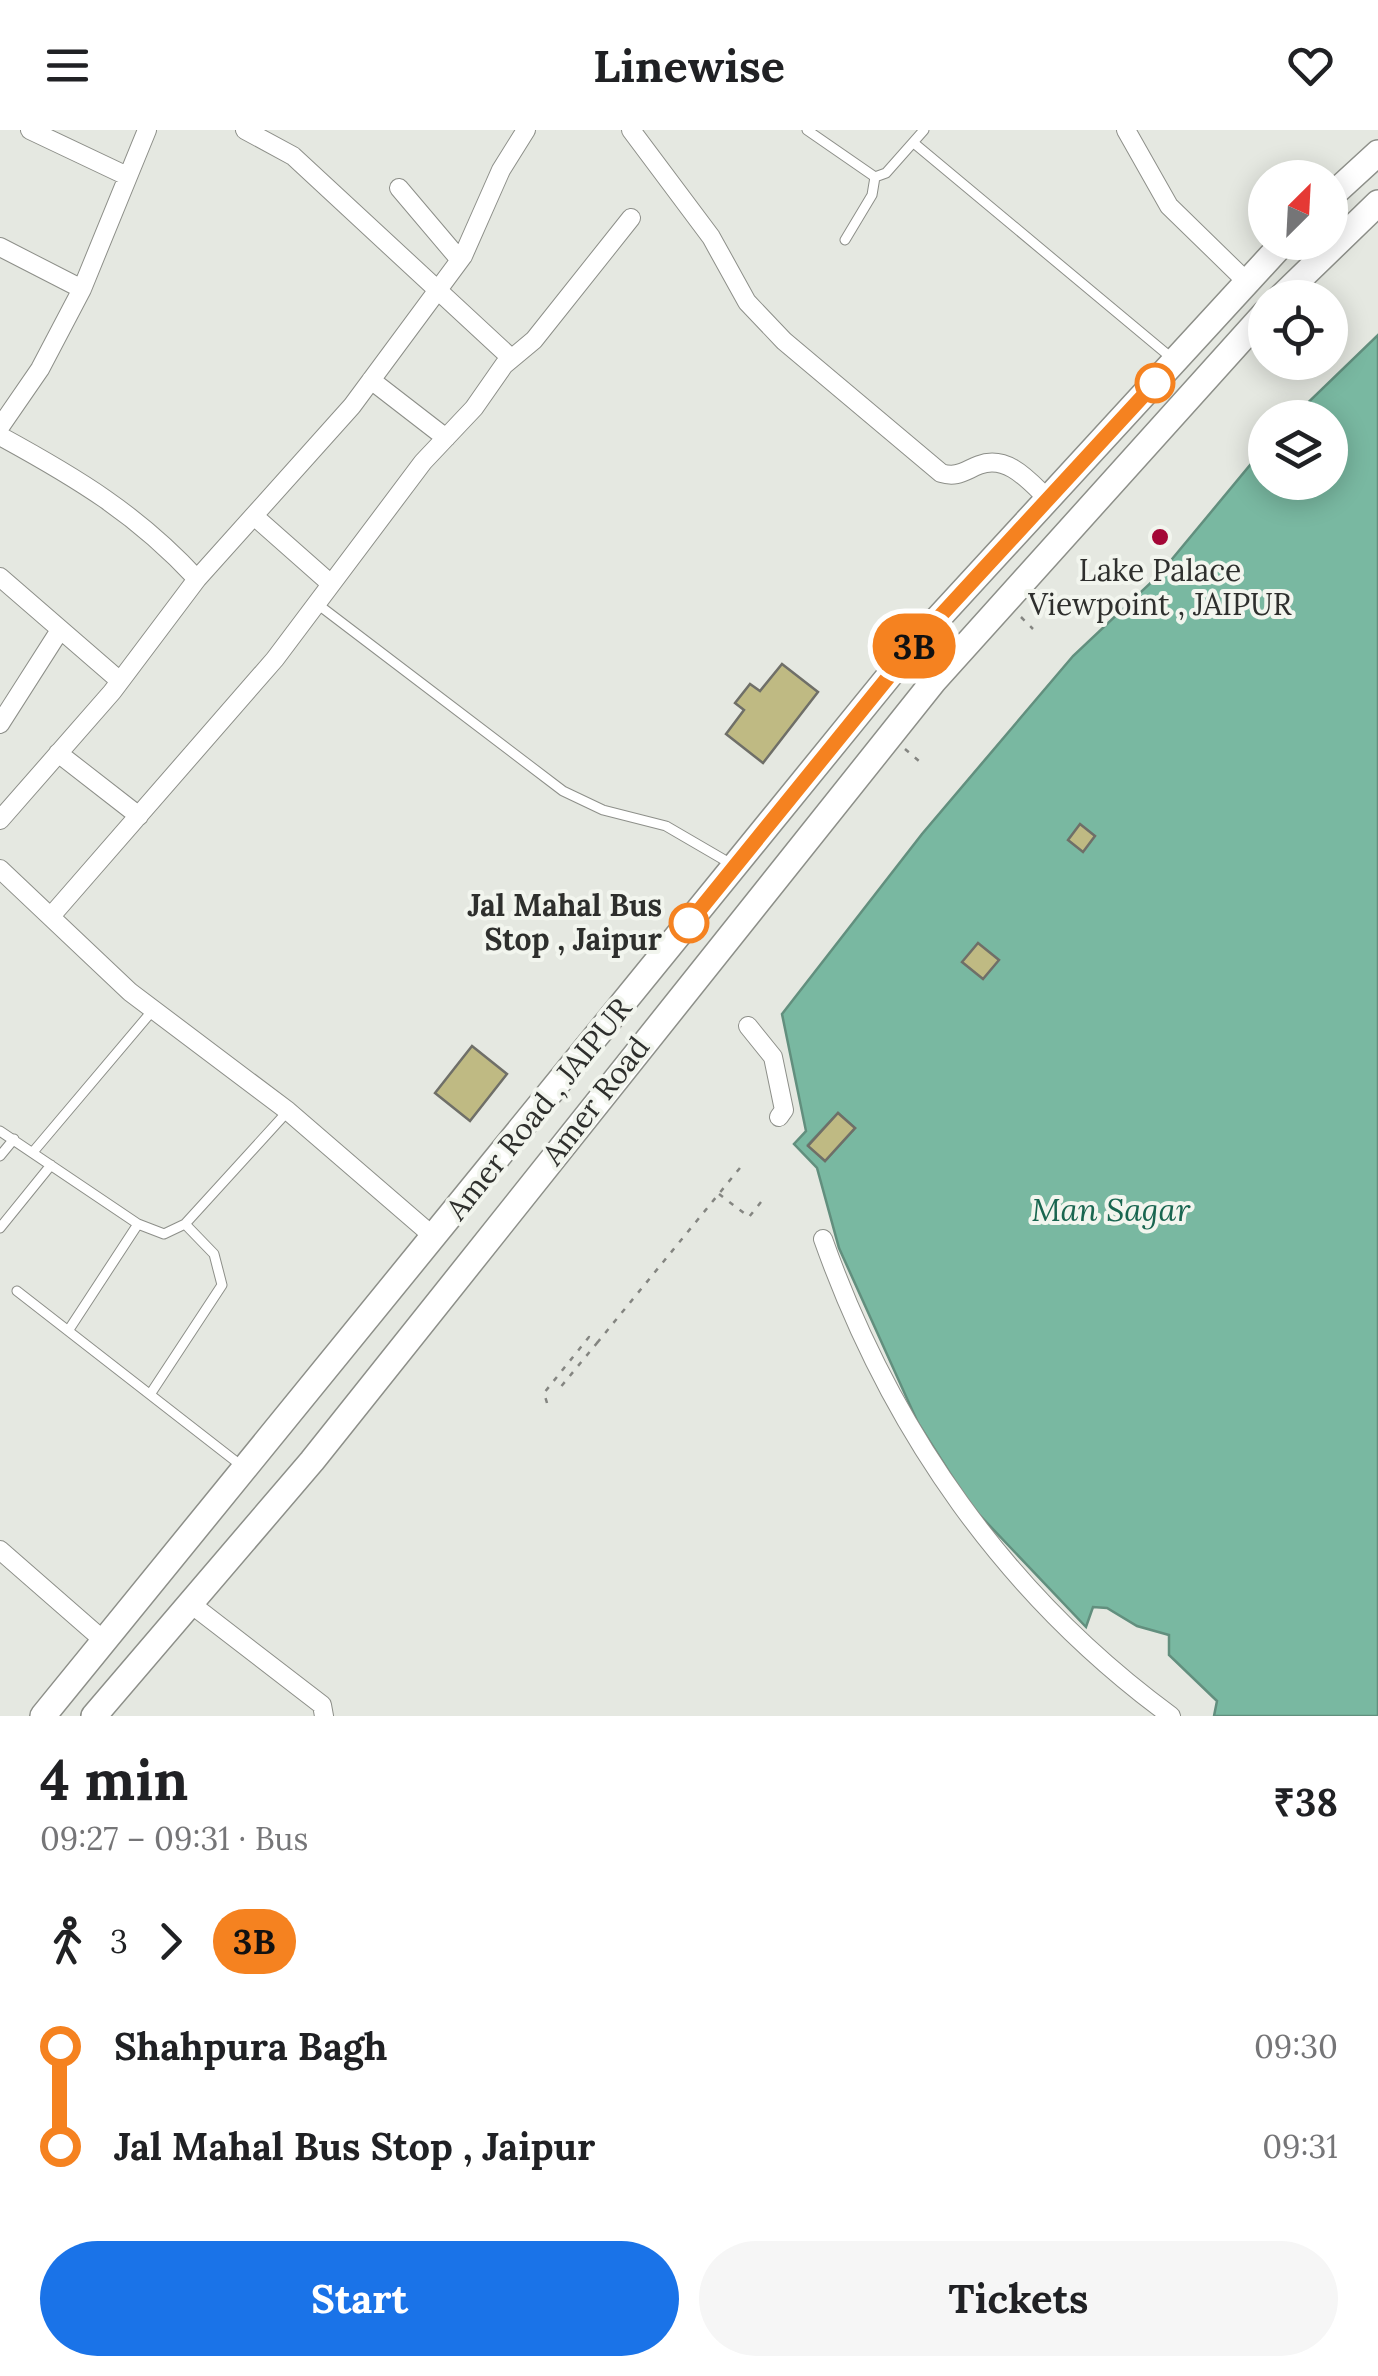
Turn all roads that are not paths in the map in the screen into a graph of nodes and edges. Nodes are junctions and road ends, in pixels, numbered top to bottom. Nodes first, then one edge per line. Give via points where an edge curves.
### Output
1 (30, 130) edge
2 (147, 130) edge
3 (245, 130) edge
4 (526, 130) edge
5 (631, 130) edge
6 (807, 130) edge
7 (924, 130) edge
8 (1126, 130) edge
9 (915, 144) junction
10 (1378, 154) edge
11 (127, 176) junction
12 (875, 178) junction
13 (1348, 181) edge
14 (399, 188) dead end
15 (1378, 203) edge
16 (631, 218) dead end
17 (845, 240) dead end
18 (0, 247) edge
19 (460, 260) junction
20 (1267, 260) edge
21 (1299, 280) edge
22 (1247, 282) junction
23 (82, 288) junction
24 (436, 292) junction
25 (1248, 332) edge
26 (512, 358) junction
27 (1174, 360) junction
28 (371, 380) junction
29 (6, 404) edge
30 (0, 427) edge
31 (0, 436) edge
32 (446, 438) junction
33 (1048, 500) junction
34 (254, 516) junction
35 (0, 577) edge
36 (197, 579) junction
37 (331, 584) junction
38 (316, 603) junction
39 (60, 630) junction
40 (120, 682) junction
41 (0, 724) edge
42 (58, 753) junction
43 (139, 816) junction
44 (0, 820) edge
45 (754, 840) junction
46 (784, 865) junction
47 (734, 866) junction
48 (0, 869) edge
49 (52, 915) junction
50 (153, 1010) junction
51 (748, 1026) dead end
52 (288, 1111) junction
53 (779, 1117) dead end
54 (0, 1131) edge
55 (14, 1138) junction
56 (33, 1152) junction
57 (0, 1156) edge
58 (51, 1165) junction
59 (138, 1224) junction
60 (185, 1224) junction
61 (0, 1228) edge
62 (434, 1236) junction
63 (823, 1239) dead end
64 (16, 1291) dead end
65 (70, 1328) junction
66 (151, 1393) junction
67 (249, 1464) junction
68 (290, 1488) junction
69 (0, 1550) edge
70 (190, 1604) junction
71 (103, 1640) junction
72 (44, 1716) edge
73 (94, 1716) edge
74 (324, 1716) edge
75 (1171, 1716) edge

1 - 11 street
2 - 11 street
3 - 24 street via 294,156
4 - 19 street
5 - 33 street via 711,238 747,302 784,341 941,473 960,475 1000,463
6 - 12 lane
7 - 9 lane
8 - 22 street via 1169,206
9 - 12 lane
9 - 27 lane
10 - 13 main road
11 - 23 street
12 - 17 lane via 872,196
14 - 19 street
15 - 21 main road
16 - 26 street via 534,340
18 - 23 street
19 - 24 street
20 - 22 main road, Amer Road , JAIPUR
22 - 27 main road, Amer Road , JAIPUR
23 - 29 street via 40,369
24 - 26 street
24 - 28 street
25 - 46 main road, Amer Road via 966,642
26 - 32 street
27 - 33 main road, Amer Road , JAIPUR
28 - 32 street
28 - 34 street
29 - 30 street
31 - 36 street via 92,486 157,536
32 - 37 street
33 - 45 main road, Amer Road , JAIPUR via 920,638
34 - 36 street
34 - 37 street
35 - 39 street
36 - 40 street
37 - 38 street
38 - 43 street
38 - 47 lane via 563,791 666,826
39 - 40 street
39 - 41 street
40 - 42 street
42 - 43 street
42 - 44 street
43 - 49 street
45 - 46 main road
45 - 47 main road, Amer Road , JAIPUR
46 - 68 main road, Amer Road
47 - 62 main road, Amer Road , JAIPUR
48 - 49 street
49 - 50 street
50 - 52 street
50 - 56 lane
51 - 53 street via 773,1057 784,1110
52 - 60 lane
52 - 62 street
54 - 55 lane
55 - 56 lane
55 - 57 lane
56 - 58 lane
58 - 59 lane
58 - 61 lane
59 - 60 lane via 164,1234
59 - 65 lane
60 - 66 lane via 214,1254 222,1285
62 - 67 main road, Amer Road , JAIPUR
63 - 75 street via 881,1378 951,1494 1044,1608
64 - 65 lane
65 - 66 lane
66 - 67 lane
67 - 68 main road
67 - 71 main road, Amer Road , JAIPUR
68 - 70 main road, Amer Road
69 - 71 street
70 - 73 main road, Amer Road
70 - 74 street via 322,1706
71 - 72 main road, Amer Road , JAIPUR

